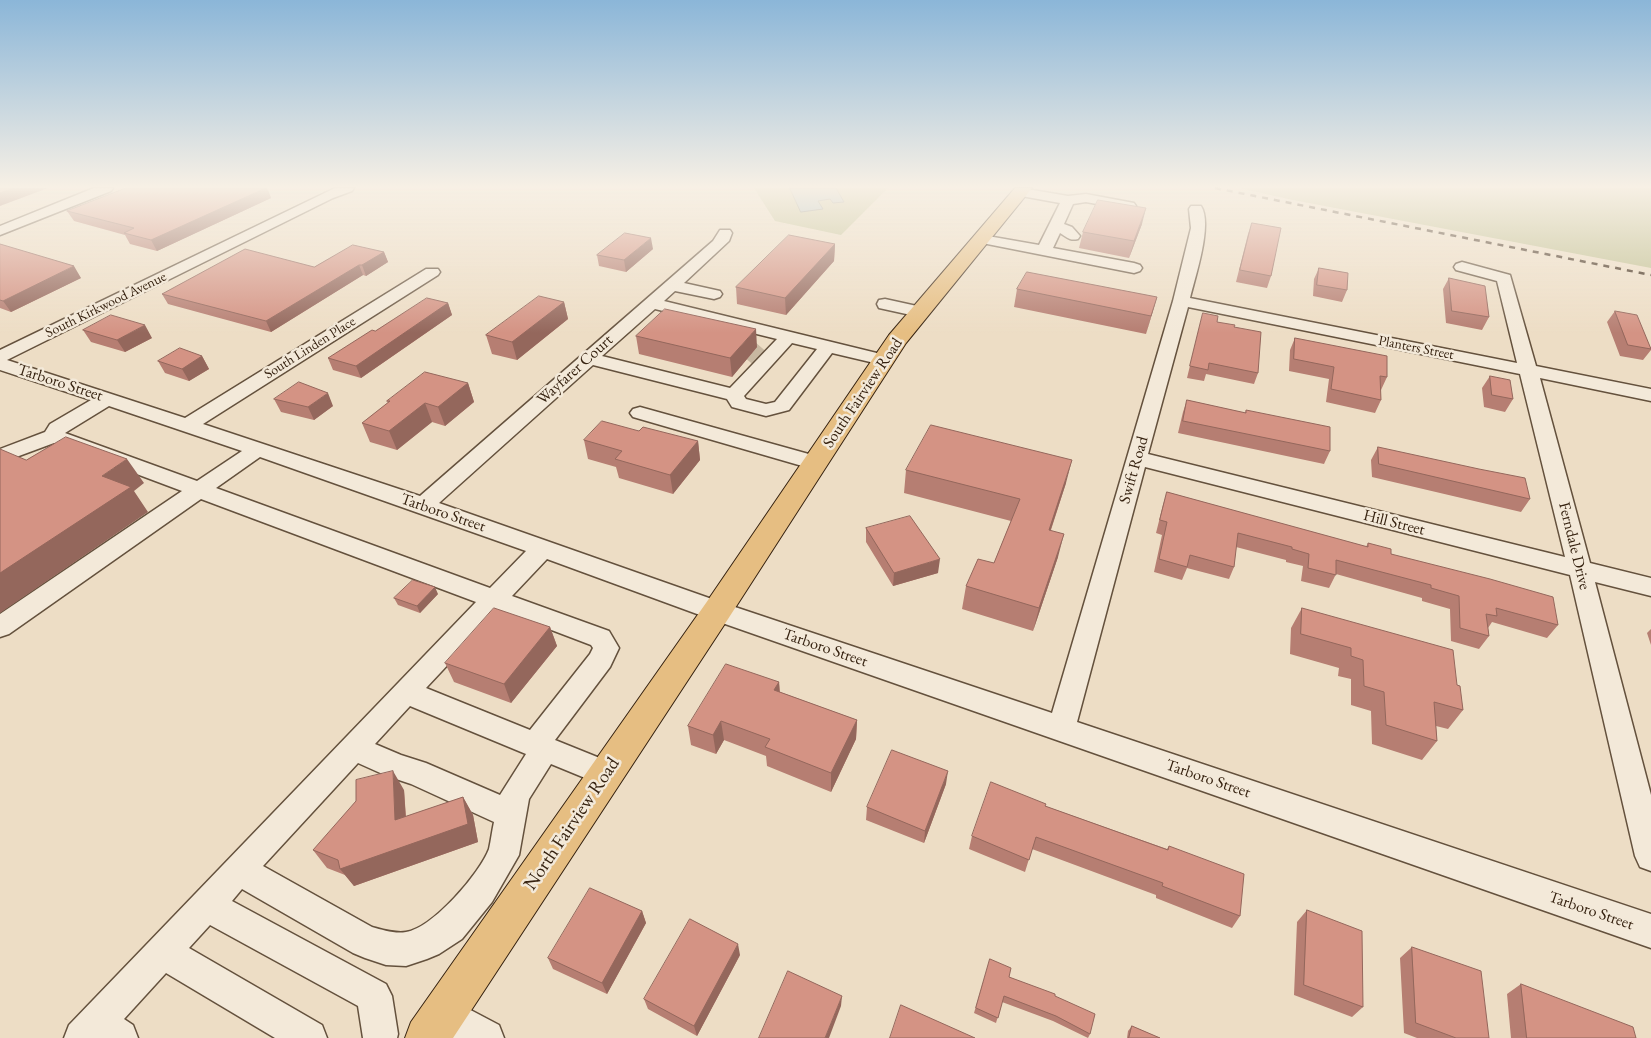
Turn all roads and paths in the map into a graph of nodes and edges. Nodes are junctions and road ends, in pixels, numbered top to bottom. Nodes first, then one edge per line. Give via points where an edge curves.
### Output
1 (244, 236) edge
2 (724, 236) edge
3 (984, 236) edge
4 (1051, 236) edge
5 (1068, 236) edge
6 (1196, 236) edge
7 (982, 239) junction
8 (1070, 245) junction
9 (1044, 251) junction
10 (1462, 267) dead end
11 (1134, 268) dead end
12 (432, 272) dead end
13 (670, 285) junction
14 (714, 294) dead end
15 (1181, 301) junction
16 (651, 303) junction
17 (886, 304) dead end
18 (920, 312) junction
19 (787, 339) junction
20 (828, 346) junction
21 (0, 357) edge
22 (588, 358) junction
23 (883, 360) junction
24 (755, 361) junction
25 (0, 364) edge
26 (1529, 371) junction
27 (734, 395) junction
28 (1651, 395) edge
29 (107, 398) junction
30 (640, 414) dead end
31 (187, 425) junction
32 (54, 436) junction
33 (258, 449) junction
34 (0, 456) edge
35 (1137, 458) junction
36 (816, 463) junction
37 (201, 490) junction
38 (423, 505) junction
39 (543, 548) junction
40 (1580, 570) junction
41 (1651, 587) edge
42 (495, 599) junction
43 (718, 611) junction
44 (0, 627) edge
45 (406, 692) junction
46 (1061, 729) junction
47 (540, 747) junction
48 (354, 748) junction
49 (607, 774) junction
50 (511, 816) junction
51 (1651, 856) edge
52 (239, 870) junction
53 (207, 905) junction
54 (1651, 931) edge
55 (163, 952) junction
56 (435, 1026) edge
57 (99, 1033) edge
58 (379, 1037) edge
59 (309, 1038) edge
60 (486, 1038) edge

1 - 21 street, South Kirkwood Avenue
2 - 13 street, Wayfarer Court
3 - 7 main road, South Fairview Road
4 - 9 street
5 - 8 street
6 - 15 street, Swift Road
7 - 9 street
7 - 18 main road, South Fairview Road
8 - 9 street
8 - 11 street
10 - 26 street, Ferndale Drive via 1504,278
12 - 31 street, South Linden Place
13 - 14 street
13 - 16 street, Wayfarer Court
15 - 26 street, Planters Street
15 - 35 street, Swift Road
16 - 19 street
16 - 22 street, Wayfarer Court
17 - 18 street
18 - 23 main road, South Fairview Road
19 - 20 street
19 - 24 street
19 - 24 street
20 - 23 street
20 - 27 street via 782,406 766,410 739,403
22 - 27 street
22 - 38 street, Wayfarer Court
23 - 36 main road, South Fairview Road
24 - 27 street
25 - 29 street, Tarboro Street
26 - 28 street, Planters Street
26 - 40 street, Ferndale Drive
29 - 31 street, Tarboro Street
29 - 32 street via 57,428
30 - 36 street
31 - 33 street, Tarboro Street
32 - 34 street
32 - 37 street
33 - 37 street
33 - 38 street, Tarboro Street
35 - 40 street, Hill Street
35 - 46 street, Swift Road
36 - 43 main road, South Fairview Road
37 - 42 street
37 - 44 street
38 - 39 street, Tarboro Street
39 - 42 street
39 - 43 street, Tarboro Street
40 - 41 street, Hill Street
40 - 51 street, Ferndale Drive
42 - 45 street
42 - 47 street via 600,638 606,648
43 - 46 street, Tarboro Street
43 - 49 main road, North Fairview Road
45 - 47 street
45 - 48 street
46 - 54 street, Tarboro Street
47 - 49 street
47 - 50 street via 515,795
48 - 50 street via 416,772
48 - 52 street
49 - 56 main road, North Fairview Road
50 - 52 street via 503,856 481,891 450,927 427,942 406,949 386,948 365,941
52 - 53 street
53 - 55 street
53 - 58 street via 374,996
55 - 57 street
55 - 59 street
56 - 60 street

